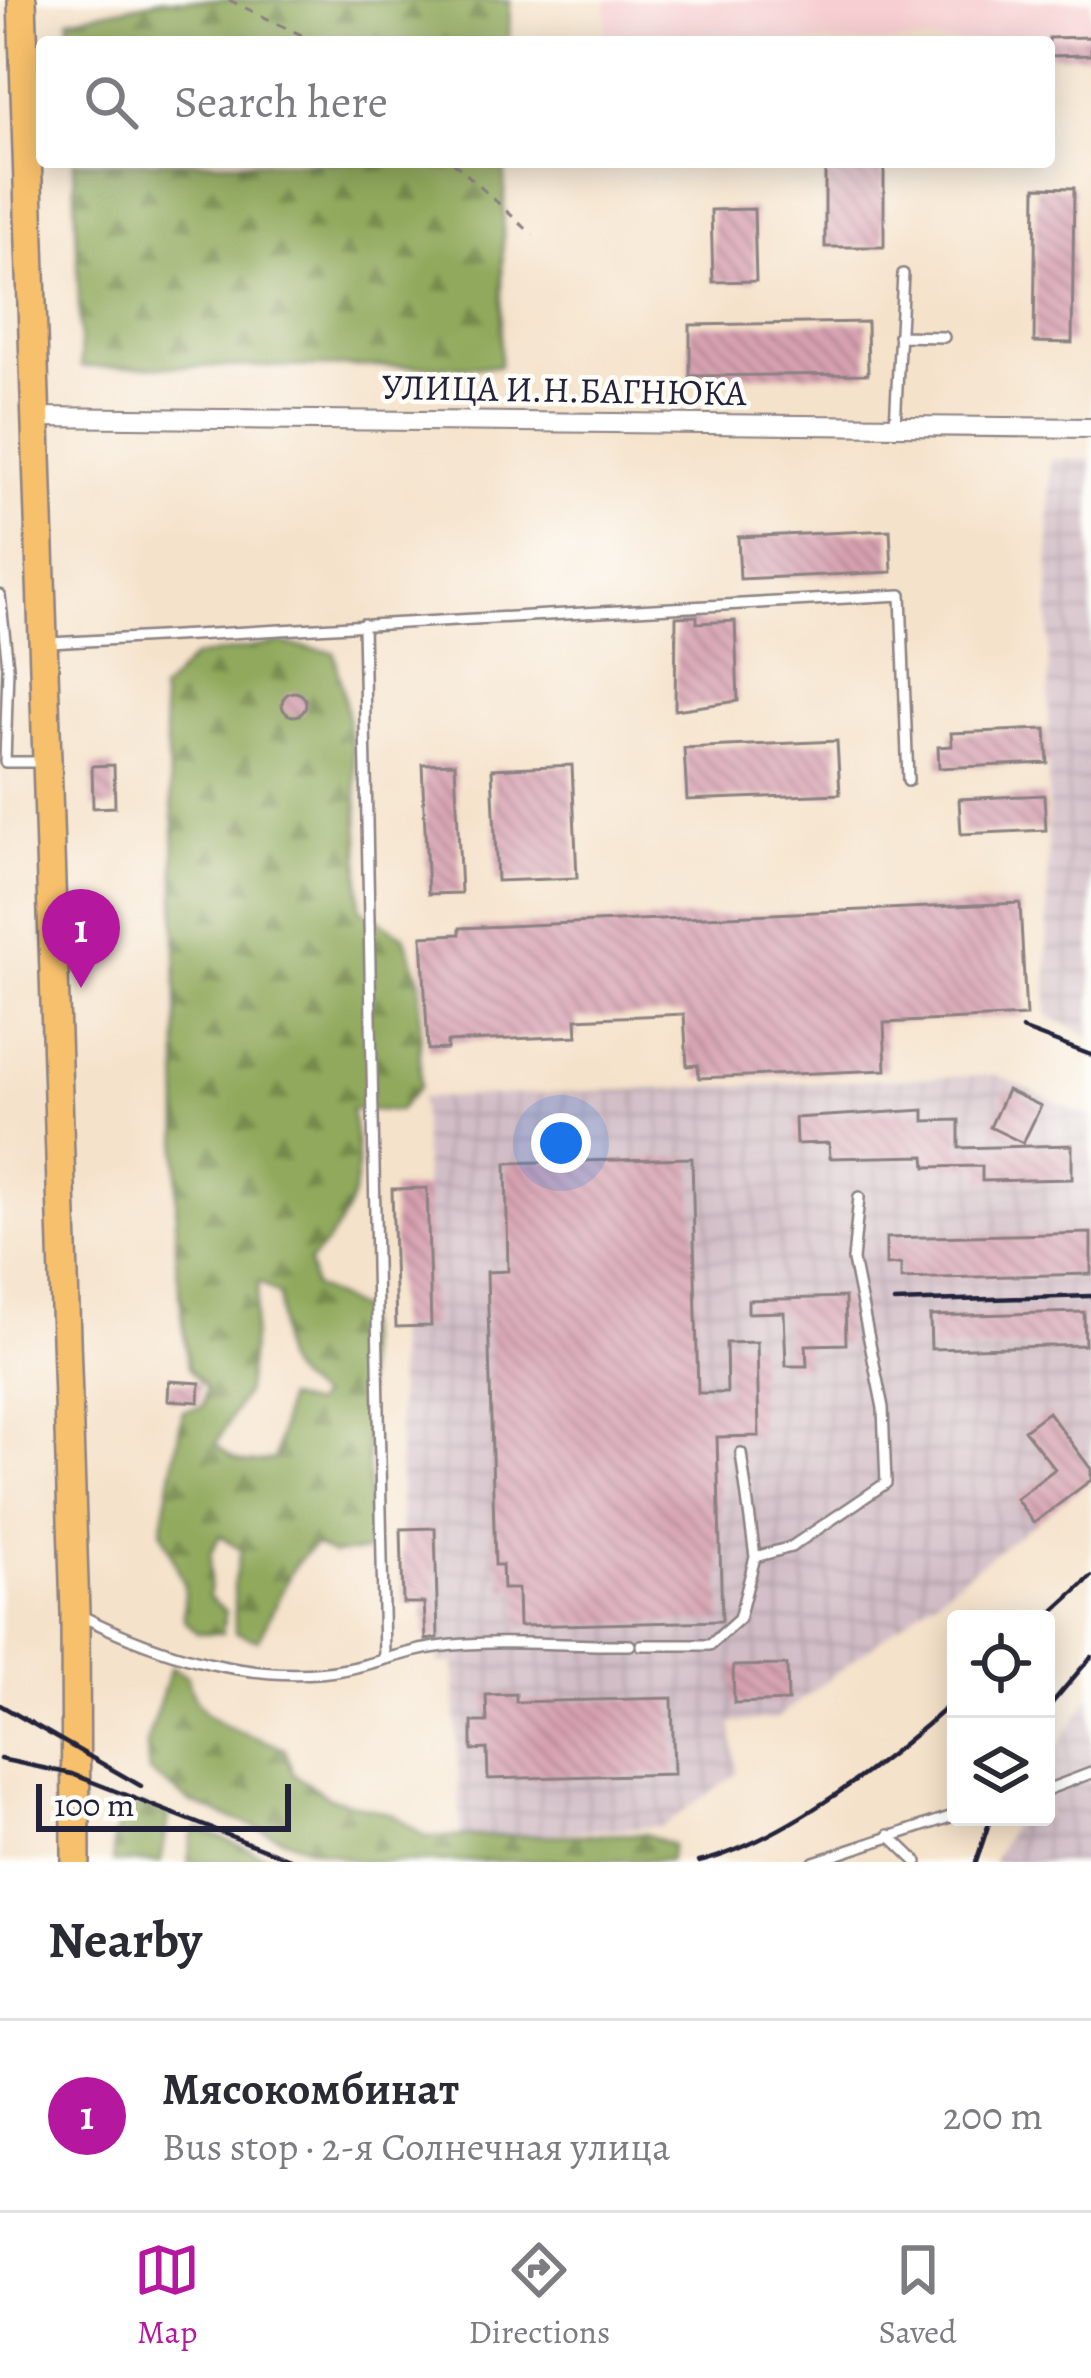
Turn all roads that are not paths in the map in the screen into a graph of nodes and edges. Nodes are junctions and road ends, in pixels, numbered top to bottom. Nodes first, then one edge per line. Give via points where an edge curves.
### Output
1 (22, 0) edge
2 (11, 94) edge
3 (903, 274) dead end
4 (899, 336) junction
5 (944, 337) dead end
6 (36, 417) junction
7 (895, 425) junction
8 (1091, 428) edge
9 (0, 595) edge
10 (363, 624) junction
11 (41, 644) junction
12 (48, 762) junction
13 (908, 781) dead end
14 (860, 1197) dead end
15 (741, 1453) dead end
16 (754, 1557) junction
17 (76, 1612) junction
18 (384, 1658) junction
19 (1091, 1773) edge
20 (1055, 1787) edge
21 (947, 1818) edge
22 (890, 1835) junction
23 (76, 1862) edge
24 (814, 1862) edge
25 (917, 1862) edge

1 - 2 main road
2 - 6 main road
3 - 4 lane
4 - 5 lane
4 - 7 lane
6 - 7 street, УЛИЦА И.Н.БАГНЮКА
6 - 11 main road
7 - 8 street, УЛИЦА И.Н.БАГНЮКА
9 - 12 lane via 5,762
10 - 11 lane
10 - 13 lane via 901,595
10 - 18 lane
11 - 12 main road
12 - 17 main road
14 - 16 lane via 853,1261 883,1408 886,1483 790,1547
15 - 16 lane
16 - 18 lane via 739,1619 710,1645 440,1646
17 - 18 lane via 148,1645 260,1670 328,1671
17 - 23 main road
19 - 20 lane
21 - 22 lane
22 - 24 lane
22 - 25 lane

